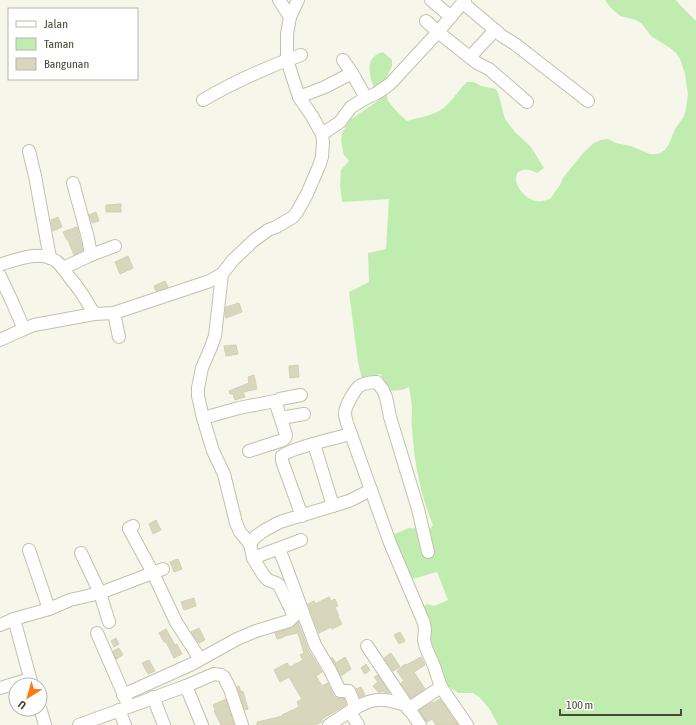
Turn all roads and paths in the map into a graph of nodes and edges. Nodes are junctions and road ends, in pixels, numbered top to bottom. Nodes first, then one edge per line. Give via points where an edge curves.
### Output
1 (279, 0) edge
2 (298, 0) edge
3 (431, 0) edge
4 (464, 1) edge
5 (451, 16) junction
6 (290, 17) junction
7 (426, 21) dead end
8 (495, 30) junction
9 (438, 32) junction
10 (301, 55) dead end
11 (470, 57) junction
12 (287, 60) junction
13 (343, 60) dead end
14 (352, 73) junction
15 (299, 97) junction
16 (366, 98) junction
17 (203, 100) dead end
18 (588, 101) dead end
19 (527, 102) dead end
20 (322, 134) junction
21 (29, 151) dead end
22 (73, 183) dead end
23 (115, 246) dead end
24 (91, 255) junction
25 (50, 258) junction
26 (1, 266) edge
27 (63, 268) junction
28 (222, 274) junction
29 (114, 312) junction
30 (94, 314) junction
31 (24, 329) junction
32 (119, 337) dead end
33 (0, 340) edge
34 (301, 395) dead end
35 (276, 402) junction
36 (304, 414) dead end
37 (203, 418) junction
38 (281, 418) junction
39 (351, 434) junction
40 (314, 444) junction
41 (249, 451) dead end
42 (372, 490) junction
43 (334, 506) junction
44 (302, 516) junction
45 (133, 526) dead end
46 (301, 540) dead end
47 (250, 544) junction
48 (279, 549) junction
49 (29, 550) dead end
50 (428, 552) dead end
51 (81, 553) dead end
52 (253, 558) junction
53 (158, 571) junction
54 (100, 593) junction
55 (49, 609) junction
56 (14, 619) junction
57 (109, 622) dead end
58 (0, 625) edge
59 (97, 633) dead end
60 (368, 646) dead end
61 (200, 659) junction
62 (30, 677) edge
63 (186, 686) junction
64 (441, 687) junction
65 (123, 694) junction
66 (153, 697) junction
67 (407, 707) junction
68 (124, 708) junction
69 (353, 710) junction
70 (84, 724) edge
71 (125, 725) edge
72 (164, 725) edge
73 (202, 725) edge
74 (242, 725) edge
75 (329, 725) edge
76 (358, 725) edge
77 (420, 725) edge
78 (467, 725) edge

1 - 6 street
2 - 6 street
3 - 5 street
4 - 5 street
4 - 8 street
5 - 9 street
6 - 12 street
7 - 9 street
8 - 11 street
8 - 18 street
9 - 11 street
9 - 16 street via 390,84
10 - 12 street
11 - 19 street via 489,69
12 - 15 street
12 - 17 street via 242,79
13 - 14 street
14 - 15 street
14 - 16 street
15 - 20 street
16 - 20 street via 351,107 340,122
20 - 28 street via 323,151 319,166 297,212 288,221 268,230 253,241
21 - 25 street
22 - 24 street
23 - 24 street
24 - 27 street
25 - 26 street via 30,256
25 - 27 street
26 - 31 street via 10,297
27 - 30 street via 81,290
28 - 29 street via 201,284
28 - 37 street via 215,336 202,368 198,388
29 - 30 street
29 - 32 street
30 - 31 street
31 - 33 street
34 - 35 street
35 - 37 street
35 - 38 street
36 - 38 street
37 - 47 street via 213,451 224,474 236,523
38 - 41 street via 285,439
39 - 40 street
39 - 42 street
39 - 50 street via 345,413 346,405 360,385 377,382 386,397
40 - 43 street
40 - 44 street via 284,454 281,458
42 - 43 street
42 - 64 street via 390,543 424,623 426,648
43 - 44 street
44 - 47 street via 280,522 265,530
45 - 53 street via 128,529
46 - 48 street
47 - 52 street
48 - 52 street
48 - 69 street via 315,645 340,691 349,691
49 - 55 street
51 - 54 street
52 - 61 street via 266,579 279,585 293,618 237,638
53 - 54 street
53 - 61 street via 176,622
54 - 55 street via 70,600
54 - 57 street
55 - 56 street
56 - 58 street
56 - 62 street
59 - 65 street
60 - 67 street
61 - 65 street
63 - 66 street
63 - 73 street
63 - 74 street via 214,674 224,677
64 - 67 street
64 - 78 street
65 - 68 street
66 - 68 street
66 - 72 street
67 - 69 street via 394,702 376,700
67 - 77 street
68 - 70 street
68 - 71 street
69 - 75 street
69 - 76 street

